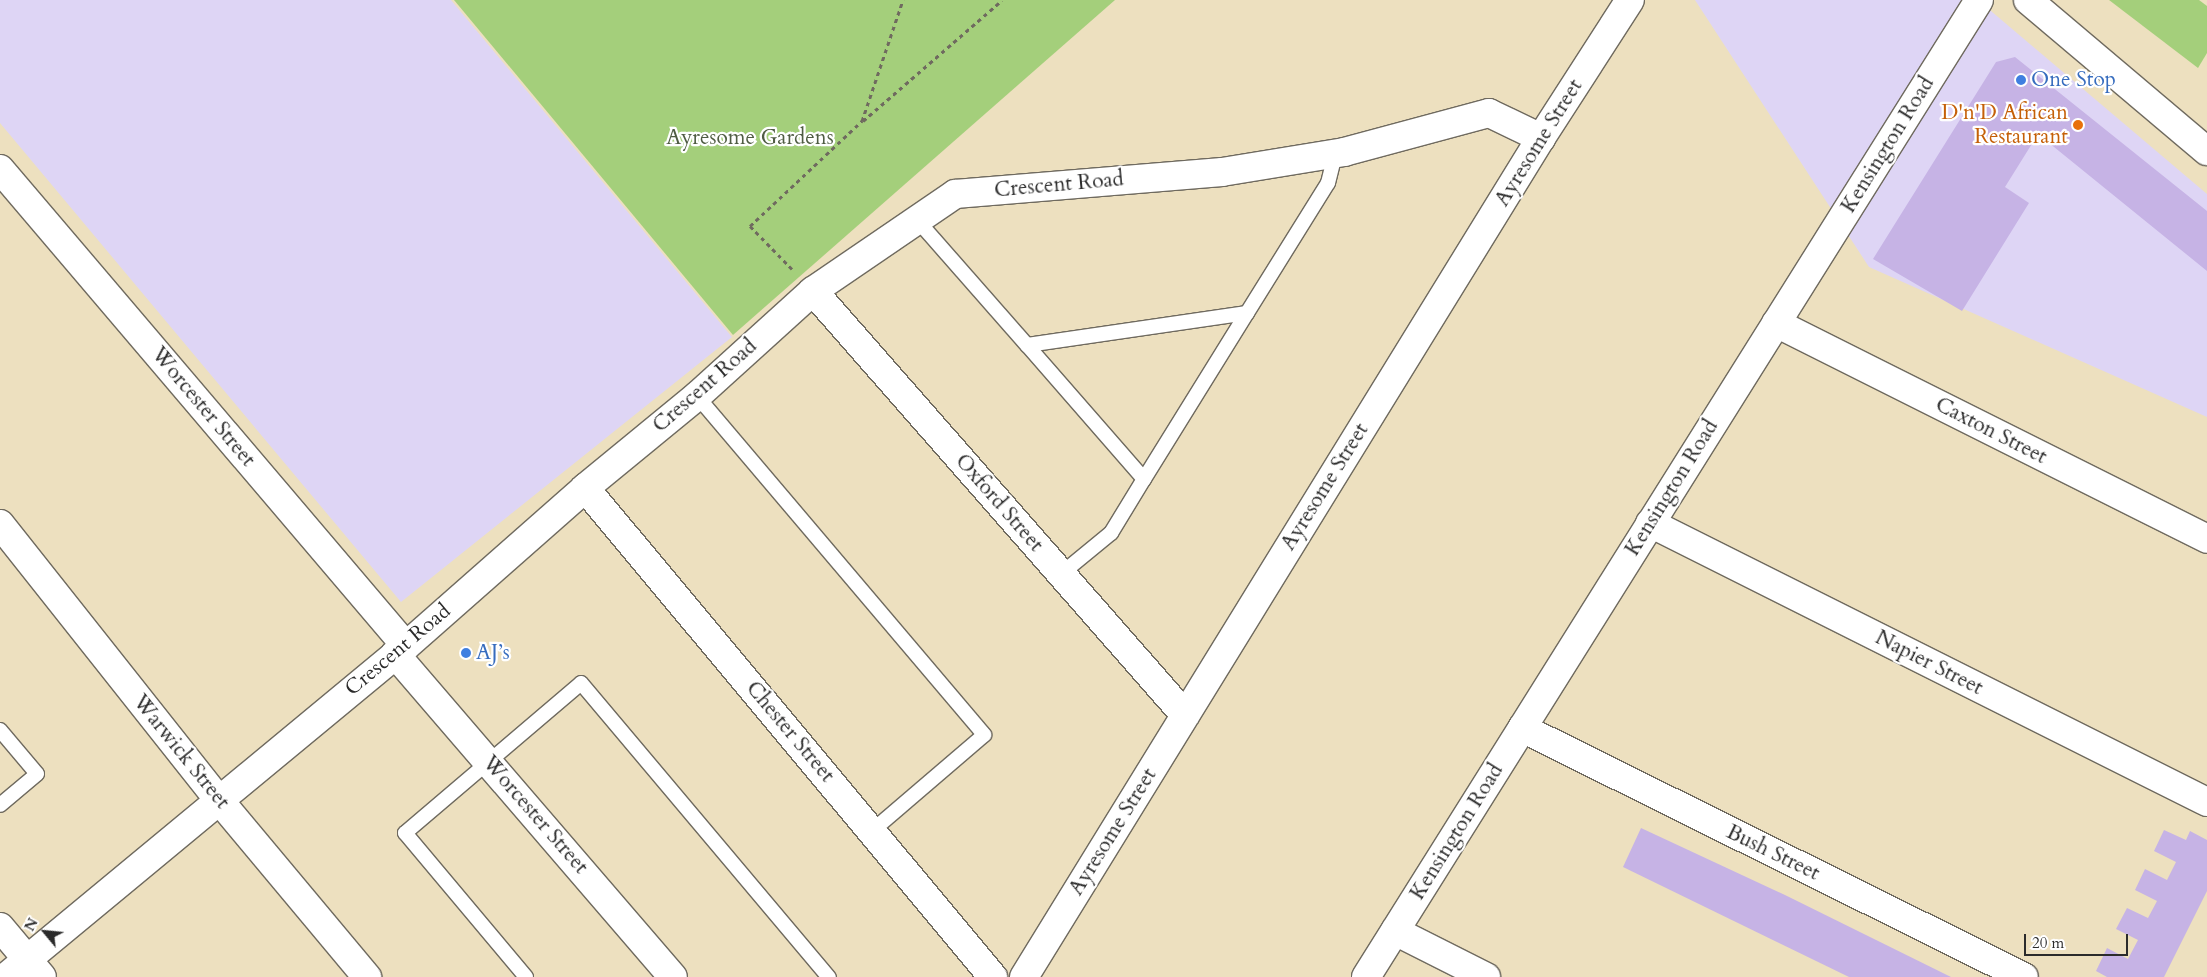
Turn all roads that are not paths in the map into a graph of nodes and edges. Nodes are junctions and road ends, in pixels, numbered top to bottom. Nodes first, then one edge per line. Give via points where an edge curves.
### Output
1 (1630, 0) edge
2 (1979, 0) edge
3 (2028, 0) edge
4 (1541, 138) junction
5 (2207, 151) edge
6 (1334, 154) junction
7 (0, 169) edge
8 (918, 220) junction
9 (813, 291) junction
10 (1247, 313) junction
11 (1776, 323) junction
12 (1027, 345) junction
13 (697, 396) junction
14 (1144, 479) junction
15 (585, 488) junction
16 (1650, 523) junction
17 (0, 524) edge
18 (2207, 539) edge
19 (1061, 574) junction
20 (400, 650) junction
21 (1185, 715) junction
22 (1522, 728) junction
23 (0, 730) edge
24 (489, 761) junction
25 (219, 800) junction
26 (2207, 802) edge
27 (0, 805) edge
28 (872, 831) junction
29 (0, 927) edge
30 (1395, 931) junction
31 (34, 968) edge
32 (6, 977) edge
33 (367, 977) edge
34 (526, 977) edge
35 (673, 977) edge
36 (829, 977) edge
37 (993, 977) edge
38 (1024, 977) edge
39 (1366, 977) edge
40 (1486, 977) edge
41 (2024, 977) edge

1 - 4 street, Ayresome Street
2 - 11 street, Kensington Road
3 - 5 street
4 - 6 street, Crescent Road via 1489,113
4 - 21 street, Ayresome Street
6 - 8 street, Crescent Road via 1222,172 955,194
6 - 10 lane via 1328,183
7 - 20 street, Worcester Street
8 - 9 street, Crescent Road
8 - 12 lane
9 - 13 street, Crescent Road
9 - 19 street, Oxford Street
10 - 12 lane
10 - 14 lane
11 - 16 street, Kensington Road
11 - 18 street, Caxton Street
12 - 14 lane
13 - 15 street, Crescent Road
13 - 28 lane via 984,735
14 - 19 lane via 1110,533
15 - 20 street, Crescent Road
15 - 28 street, Chester Street
16 - 22 street, Kensington Road
16 - 26 street, Napier Street
17 - 25 street, Warwick Street
19 - 21 street, Oxford Street
20 - 24 street, Worcester Street
20 - 25 street, Crescent Road
21 - 38 street, Ayresome Street
22 - 30 street, Kensington Road
22 - 41 street, Bush Street
23 - 27 lane via 37,774
24 - 34 lane via 404,833
24 - 35 street, Worcester Street
24 - 36 lane via 581,683
25 - 31 street, Crescent Road
25 - 33 street, Warwick Street
28 - 37 street, Chester Street
29 - 31 street
30 - 39 street, Kensington Road
30 - 40 street
31 - 32 street, Crescent Road

